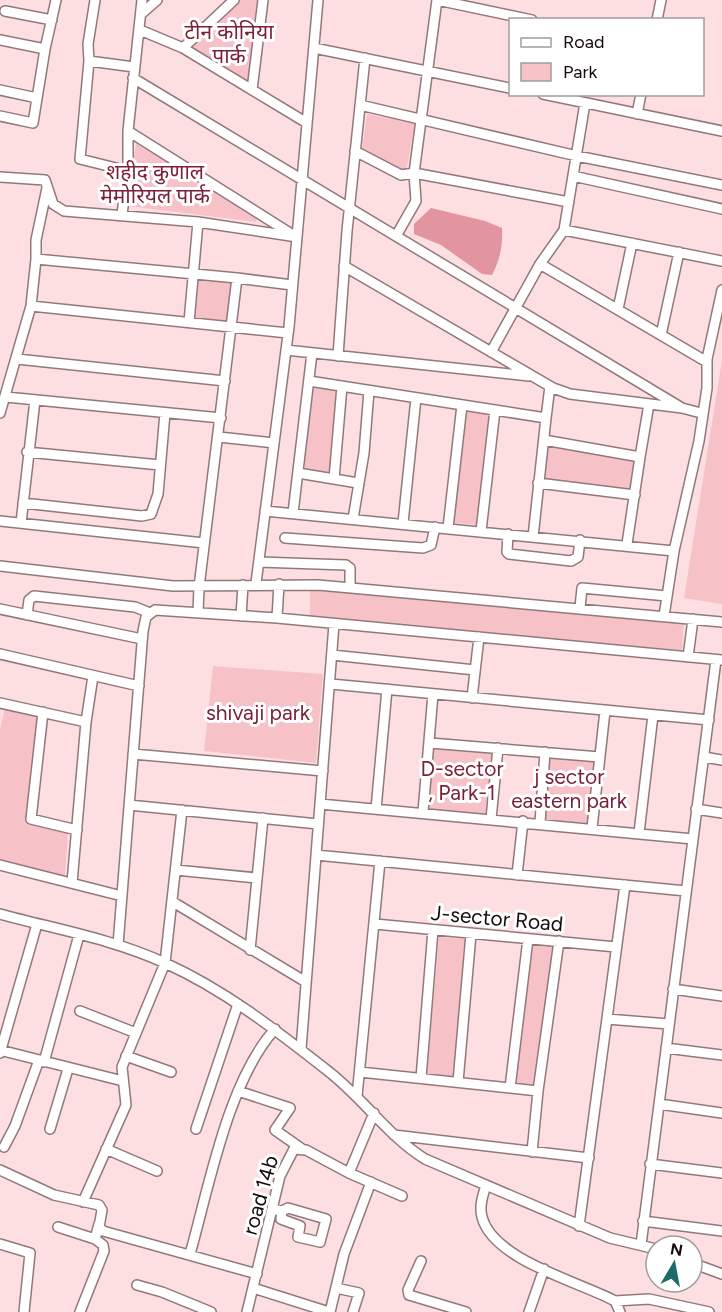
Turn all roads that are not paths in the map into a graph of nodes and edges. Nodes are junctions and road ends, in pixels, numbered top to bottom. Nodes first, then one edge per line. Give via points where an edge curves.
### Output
1 (56, 0) edge
2 (95, 0) edge
3 (142, 0) edge
4 (156, 0) edge
5 (234, 0) edge
6 (263, 0) edge
7 (318, 0) edge
8 (437, 0) edge
9 (660, 0) edge
10 (462, 2) edge
11 (5, 11) dead end
12 (141, 14) junction
13 (525, 18) edge
14 (657, 18) edge
15 (52, 20) junction
16 (140, 30) junction
17 (0, 40) edge
18 (183, 48) junction
19 (314, 48) junction
20 (45, 50) junction
21 (366, 58) junction
22 (89, 61) junction
23 (134, 67) junction
24 (426, 70) junction
25 (133, 78) junction
26 (509, 88) edge
27 (0, 90) edge
28 (252, 90) junction
29 (552, 96) edge
30 (641, 96) edge
31 (37, 98) junction
32 (585, 103) junction
33 (360, 105) junction
34 (637, 114) junction
35 (0, 116) edge
36 (423, 119) junction
37 (307, 123) junction
38 (128, 131) junction
39 (722, 131) edge
40 (355, 151) junction
41 (577, 156) junction
42 (128, 171) junction
43 (414, 173) junction
44 (573, 176) junction
45 (0, 177) edge
46 (302, 181) junction
47 (722, 185) edge
48 (48, 186) junction
49 (569, 202) junction
50 (350, 207) junction
51 (722, 209) edge
52 (122, 214) junction
53 (198, 222) junction
54 (564, 230) junction
55 (396, 236) junction
56 (297, 237) junction
57 (632, 243) junction
58 (679, 252) junction
59 (36, 259) junction
60 (722, 261) edge
61 (540, 264) junction
62 (344, 266) junction
63 (194, 273) junction
64 (237, 278) junction
65 (292, 285) junction
66 (722, 290) edge
67 (31, 306) junction
68 (516, 307) junction
69 (618, 309) junction
70 (189, 322) junction
71 (231, 327) junction
72 (288, 333) junction
73 (661, 335) junction
74 (286, 350) junction
75 (491, 352) junction
76 (312, 353) junction
77 (338, 356) junction
78 (17, 359) junction
79 (707, 362) junction
80 (531, 376) junction
81 (225, 381) junction
82 (309, 381) junction
83 (342, 386) junction
84 (550, 386) junction
85 (369, 391) junction
86 (6, 397) junction
87 (416, 398) junction
88 (35, 400) junction
89 (649, 404) junction
90 (462, 405) junction
91 (682, 408) junction
92 (495, 410) junction
93 (165, 412) junction
94 (0, 413) edge
95 (701, 413) junction
96 (221, 418) junction
97 (546, 418) junction
98 (219, 437) junction
99 (544, 440) junction
100 (274, 443) junction
101 (27, 452) junction
102 (640, 457) junction
103 (160, 465) junction
104 (298, 473) junction
105 (334, 479) junction
106 (358, 483) junction
107 (538, 483) junction
108 (635, 495) junction
109 (22, 503) junction
110 (265, 511) junction
111 (293, 513) junction
112 (352, 519) junction
113 (0, 521) edge
114 (403, 523) junction
115 (21, 524) junction
116 (435, 527) junction
117 (448, 528) junction
118 (481, 531) junction
119 (508, 534) junction
120 (533, 537) junction
121 (285, 538) dead end
122 (580, 540) junction
123 (204, 543) junction
124 (627, 544) junction
125 (675, 551) junction
126 (259, 562) junction
127 (0, 566) edge
128 (256, 584) junction
129 (279, 584) junction
130 (243, 585) junction
131 (199, 587) junction
132 (350, 588) junction
133 (667, 596) junction
134 (580, 608) junction
135 (0, 609) edge
136 (150, 613) junction
137 (198, 613) junction
138 (27, 615) junction
139 (241, 616) junction
140 (664, 616) junction
141 (277, 618) junction
142 (693, 619) junction
143 (722, 622) edge
144 (334, 624) junction
145 (479, 637) junction
146 (142, 639) junction
147 (0, 654) edge
148 (332, 656) junction
149 (688, 657) junction
150 (719, 660) edge
151 (475, 670) junction
152 (93, 676) junction
153 (331, 684) junction
154 (139, 686) junction
155 (387, 689) junction
156 (433, 694) junction
157 (472, 698) junction
158 (1, 706) edge
159 (605, 711) junction
160 (43, 712) junction
161 (653, 715) junction
162 (709, 720) junction
163 (86, 722) junction
164 (430, 743) junction
165 (498, 748) junction
166 (545, 752) junction
167 (133, 754) junction
168 (600, 757) junction
169 (704, 757) junction
170 (722, 760) edge
171 (323, 771) junction
172 (320, 804) junction
173 (129, 805) junction
174 (376, 809) junction
175 (182, 810) junction
176 (696, 810) junction
177 (423, 812) junction
178 (722, 813) edge
179 (263, 818) junction
180 (491, 819) junction
181 (523, 821) junction
182 (540, 823) junction
183 (318, 824) junction
184 (592, 828) junction
185 (77, 830) junction
186 (639, 833) junction
187 (693, 839) junction
188 (316, 855) junction
189 (380, 861) junction
190 (0, 865) edge
191 (176, 870) junction
192 (517, 875) junction
193 (257, 878) junction
194 (72, 883) junction
195 (625, 885) junction
196 (686, 891) junction
197 (122, 896) junction
198 (173, 902) junction
199 (0, 914) edge
200 (37, 924) junction
201 (375, 924) junction
202 (433, 930) junction
203 (471, 934) junction
204 (79, 935) junction
205 (528, 939) junction
206 (559, 941) junction
207 (118, 945) junction
208 (616, 947) junction
209 (249, 950) junction
210 (165, 963) junction
211 (306, 982) junction
212 (673, 989) junction
213 (722, 996) edge
214 (238, 1004) junction
215 (80, 1011) dead end
216 (607, 1019) junction
217 (669, 1024) junction
218 (275, 1029) junction
219 (136, 1033) junction
220 (666, 1048) junction
221 (301, 1049) junction
222 (0, 1051) edge
223 (722, 1055) edge
224 (126, 1056) junction
225 (41, 1061) junction
226 (68, 1069) junction
227 (171, 1072) dead end
228 (360, 1072) junction
229 (421, 1078) junction
230 (123, 1081) junction
231 (458, 1082) junction
232 (510, 1088) junction
233 (238, 1091) junction
234 (538, 1091) junction
235 (357, 1096) junction
236 (659, 1104) junction
237 (374, 1113) junction
238 (722, 1113) edge
239 (50, 1129) dead end
240 (196, 1129) dead end
241 (394, 1135) junction
242 (4, 1147) dead end
243 (106, 1149) junction
244 (302, 1149) junction
245 (532, 1152) junction
246 (590, 1158) junction
247 (650, 1164) junction
248 (0, 1170) edge
249 (157, 1171) dead end
250 (349, 1173) junction
251 (722, 1173) edge
252 (371, 1182) junction
253 (486, 1185) junction
254 (402, 1196) dead end
255 (83, 1202) junction
256 (277, 1210) junction
257 (644, 1221) junction
258 (99, 1224) junction
259 (579, 1226) junction
260 (58, 1227) dead end
261 (722, 1231) edge
262 (94, 1239) junction
263 (0, 1244) edge
264 (640, 1245) junction
265 (644, 1246) edge
266 (190, 1254) junction
267 (421, 1261) dead end
268 (704, 1267) edge
269 (543, 1269) junction
270 (257, 1274) junction
271 (722, 1274) edge
272 (137, 1286) dead end
273 (253, 1288) junction
274 (336, 1288) junction
275 (615, 1301) junction
276 (679, 1308) edge
277 (462, 1311) edge
278 (24, 1312) edge
279 (80, 1312) edge
280 (211, 1312) edge
281 (247, 1312) edge
282 (329, 1312) edge
283 (353, 1312) edge
284 (529, 1312) edge
285 (620, 1312) edge
286 (710, 1312) edge

1 - 15 street
2 - 22 street
3 - 12 street
4 - 12 street
5 - 18 street
6 - 28 street
7 - 19 street
8 - 10 street
8 - 24 street
9 - 14 street
10 - 13 street
11 - 15 street
12 - 16 street
15 - 20 street
16 - 18 street
16 - 23 street
17 - 20 street
18 - 28 street
19 - 21 street
19 - 37 street
20 - 31 street
21 - 24 street
21 - 33 street
22 - 23 street
22 - 42 street via 80,159
23 - 25 street
24 - 26 street
24 - 36 street
25 - 38 street
25 - 46 street
27 - 31 street
28 - 37 street
29 - 32 street
30 - 34 street
31 - 35 street via 33,123
32 - 34 street
32 - 41 street
33 - 36 street
33 - 40 street
34 - 39 street
36 - 41 street
36 - 43 street
37 - 46 street
38 - 42 street
38 - 56 street
40 - 43 street via 401,175
40 - 50 street
41 - 44 street
41 - 47 street
42 - 52 street
43 - 49 street
43 - 55 street via 416,201
44 - 49 street
44 - 51 street
45 - 48 street via 45,180
46 - 50 street
46 - 56 street
48 - 52 street via 53,204 64,210
48 - 59 street via 36,240
49 - 54 street
50 - 55 street
50 - 62 street
52 - 53 street
53 - 56 street
53 - 63 street
54 - 57 street
54 - 61 street
55 - 68 street
56 - 65 street
57 - 58 street
57 - 69 street
58 - 60 street
58 - 73 street
59 - 63 street
59 - 67 street
61 - 68 street
61 - 69 street
62 - 75 street
62 - 77 street
63 - 64 street
63 - 70 street
64 - 65 street
64 - 71 street
65 - 72 street
66 - 79 street
67 - 70 street
67 - 78 street
68 - 75 street
68 - 91 street
69 - 73 street
70 - 71 street
71 - 72 street
71 - 81 street
72 - 74 street
73 - 79 street
74 - 76 street
74 - 100 street
75 - 80 street
76 - 77 street
76 - 82 street
77 - 80 street
78 - 81 street
78 - 86 street
79 - 95 street via 707,388
80 - 84 street
81 - 96 street
82 - 83 street
82 - 104 street
83 - 85 street
83 - 105 street
84 - 89 street via 570,394
84 - 97 street
85 - 87 street
85 - 106 street
86 - 88 street
86 - 94 street
87 - 90 street
87 - 114 street
88 - 93 street
88 - 101 street
89 - 91 street
89 - 102 street
90 - 92 street
90 - 117 street
91 - 95 street
92 - 97 street
92 - 118 street
93 - 96 street
93 - 103 street
95 - 125 street via 699,441
96 - 98 street
97 - 99 street
98 - 100 street
98 - 123 street
99 - 102 street
99 - 107 street
100 - 110 street
101 - 103 street
101 - 109 street
102 - 108 street
103 - 109 street via 155,507 147,516
104 - 105 street
104 - 111 street
105 - 106 street
106 - 112 street
107 - 108 street
107 - 120 street
108 - 124 street
109 - 115 street
110 - 111 street
110 - 126 street
111 - 112 street
112 - 114 street
113 - 115 street
114 - 116 street
115 - 123 street
116 - 117 street
116 - 121 street via 430,545 423,548
117 - 118 street
118 - 119 street
119 - 120 street
119 - 122 street via 509,554 571,561 578,557
120 - 122 street
122 - 124 street
123 - 131 street
124 - 125 street
125 - 133 street
126 - 128 street
126 - 132 street via 346,566 350,568
127 - 131 street
128 - 129 street
128 - 130 street
129 - 132 street
129 - 141 street
130 - 131 street
130 - 139 street
131 - 137 street
132 - 134 street
133 - 134 street via 582,588
133 - 140 street
134 - 140 street
135 - 138 street
136 - 137 street
136 - 138 street via 135,607 34,596 29,600
136 - 146 street via 144,622
137 - 139 street
138 - 146 street
139 - 141 street
140 - 142 street
141 - 144 street
142 - 143 street
142 - 149 street
144 - 145 street
144 - 148 street
145 - 149 street
145 - 151 street
146 - 154 street
147 - 152 street
148 - 151 street
148 - 153 street
149 - 150 street
150 - 162 street
151 - 157 street
152 - 154 street
152 - 163 street
153 - 155 street
153 - 171 street
154 - 167 street
155 - 156 street
155 - 174 street
156 - 157 street
156 - 164 street
157 - 159 street
158 - 160 street
159 - 161 street
159 - 168 street
160 - 163 street
160 - 185 street via 31,819
161 - 162 street
161 - 186 street
162 - 169 street
163 - 185 street
164 - 165 street
164 - 177 street
165 - 166 street
165 - 180 street
166 - 168 street
166 - 182 street
167 - 171 street
167 - 173 street
168 - 184 street
169 - 170 street
169 - 176 street
171 - 172 street
172 - 174 street
172 - 183 street
173 - 175 street
173 - 197 street
174 - 177 street
175 - 179 street
175 - 191 street
176 - 178 street
176 - 187 street
177 - 180 street
179 - 183 street
179 - 193 street
180 - 181 street
181 - 182 street
181 - 192 street
182 - 184 street
183 - 188 street
184 - 186 street
185 - 194 street
186 - 187 street
187 - 196 street
188 - 189 street
188 - 211 street
189 - 192 street
189 - 201 street
190 - 194 street
191 - 193 street
191 - 198 street
192 - 195 street
193 - 209 street
194 - 197 street
195 - 196 street
195 - 208 street
196 - 212 street
197 - 207 street
198 - 209 street
198 - 210 street
199 - 200 street
200 - 204 street
200 - 222 street
201 - 202 street, J-sector Road
201 - 228 street
202 - 203 street, J-sector Road
202 - 229 street
203 - 205 street, J-sector Road
203 - 231 street
204 - 207 street
204 - 225 street
205 - 206 street, J-sector Road
205 - 232 street
206 - 208 street, J-sector Road
206 - 234 street
207 - 210 street
208 - 216 street
209 - 211 street
210 - 214 street
210 - 219 street
211 - 221 street
212 - 213 street
212 - 217 street
214 - 218 street
214 - 240 street
215 - 219 street
216 - 217 street
216 - 246 street
217 - 220 street
218 - 221 street
218 - 233 street via 254,1055
219 - 224 street
220 - 223 street
220 - 236 street
221 - 235 street
222 - 225 street
224 - 227 street
224 - 230 street
225 - 226 street
225 - 242 street
226 - 230 street
226 - 239 street
228 - 229 street
228 - 235 street
229 - 231 street
230 - 243 street via 126,1105
231 - 232 street
232 - 234 street
233 - 244 street via 290,1108 275,1130
233 - 266 street
234 - 245 street
235 - 237 street
236 - 238 street
236 - 247 street
237 - 241 street
237 - 250 street
241 - 245 street
241 - 253 street via 425,1158
243 - 249 street
243 - 255 street
244 - 250 street, road 14b
244 - 256 street, road 14b via 294,1149 287,1157
245 - 246 street
246 - 259 street
247 - 251 street
247 - 257 street
248 - 255 street via 54,1195
250 - 252 street, road 14b
252 - 254 street, road 14b
252 - 274 street via 344,1254
253 - 259 street
253 - 269 street via 481,1204 485,1225 507,1249
255 - 258 street via 101,1208
256 - 256 street via 288,1208 326,1219 320,1242 298,1237 298,1224 281,1219
256 - 270 street, road 14b
257 - 261 street
257 - 264 street
258 - 262 street
258 - 266 street via 107,1233
259 - 264 street via 610,1239
260 - 262 street
262 - 279 street via 103,1245 104,1251
263 - 278 street via 30,1253
264 - 265 street
266 - 270 street
267 - 277 street via 409,1295
268 - 271 street
269 - 275 street
269 - 284 street
270 - 273 street, road 14b
272 - 280 street
273 - 281 street, road 14b
273 - 282 street
274 - 282 street
274 - 283 street via 359,1293
275 - 276 street via 649,1299
275 - 285 street
276 - 286 street

